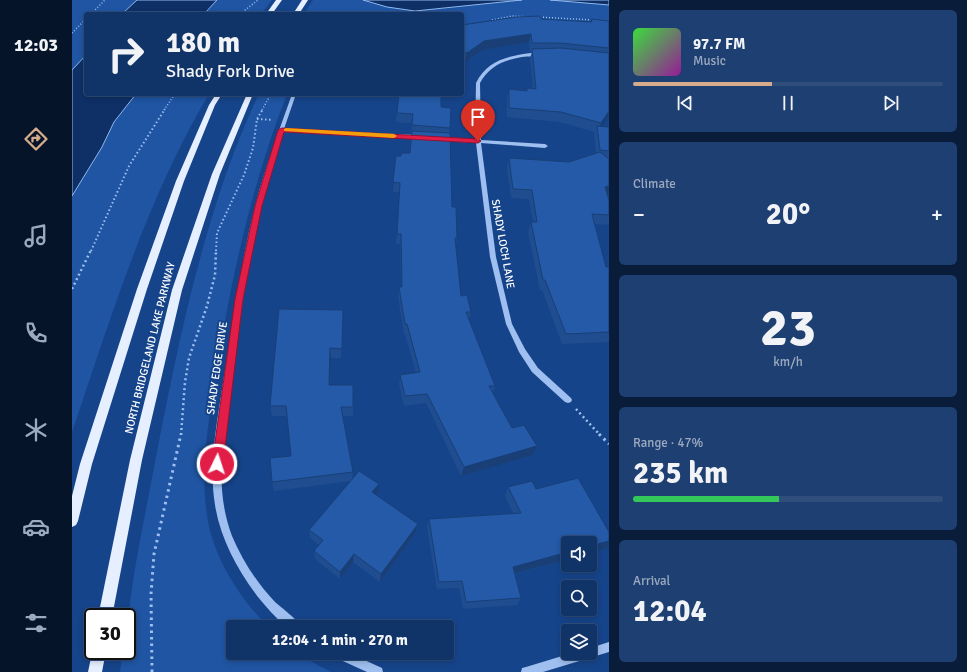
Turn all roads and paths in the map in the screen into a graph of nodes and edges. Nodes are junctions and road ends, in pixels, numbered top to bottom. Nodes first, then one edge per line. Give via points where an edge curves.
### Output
1 (105, 0) edge
2 (258, 0) edge
3 (279, 0) edge
4 (305, 0) edge
5 (93, 12) edge
6 (243, 12) edge
7 (270, 12) edge
8 (297, 12) edge
9 (594, 20) edge
10 (84, 21) edge
11 (489, 21) edge
12 (72, 33) edge
13 (544, 54) edge
14 (174, 96) edge
15 (218, 96) edge
16 (249, 96) edge
17 (270, 96) edge
18 (293, 96) edge
19 (282, 130) junction
20 (423, 138) edge
21 (439, 138) edge
22 (478, 141) junction
23 (545, 146) dead end
24 (72, 289) edge
25 (568, 400) joint
26 (609, 444) edge
27 (72, 521) edge
28 (108, 608) edge
29 (287, 620) edge
30 (609, 647) edge
31 (97, 660) edge
32 (353, 660) edge
33 (95, 672) edge
34 (152, 672) edge
35 (378, 672) edge
36 (526, 672) edge

1 - 5 path
2 - 6 path
3 - 7 main road
4 - 8 main road
9 - 11 path via 512,16
10 - 12 path
13 - 22 street, SHADY LOCH LANE via 508,59 480,76
14 - 24 path via 148,133 129,167 90,256
15 - 27 main road, NORTH BRIDGELAND LAKE PARKWAY via 180,181 142,289 86,464
16 - 28 main road, NORTH BRIDGELAND LAKE PARKWAY via 216,174 177,290 136,460
17 - 34 path via 257,119 253,148 244,175 217,233 215,275 189,358 183,425 154,554 151,594
18 - 19 street, SHADY EDGE DRIVE
19 - 20 street
19 - 29 street, SHADY EDGE DRIVE via 258,206 239,299 218,452 217,488 223,522 236,553 256,587
21 - 22 street
22 - 23 street
22 - 25 street, SHADY LOCH LANE via 492,257 509,324 535,370
25 - 26 path
30 - 36 street
31 - 33 main road
32 - 35 street

